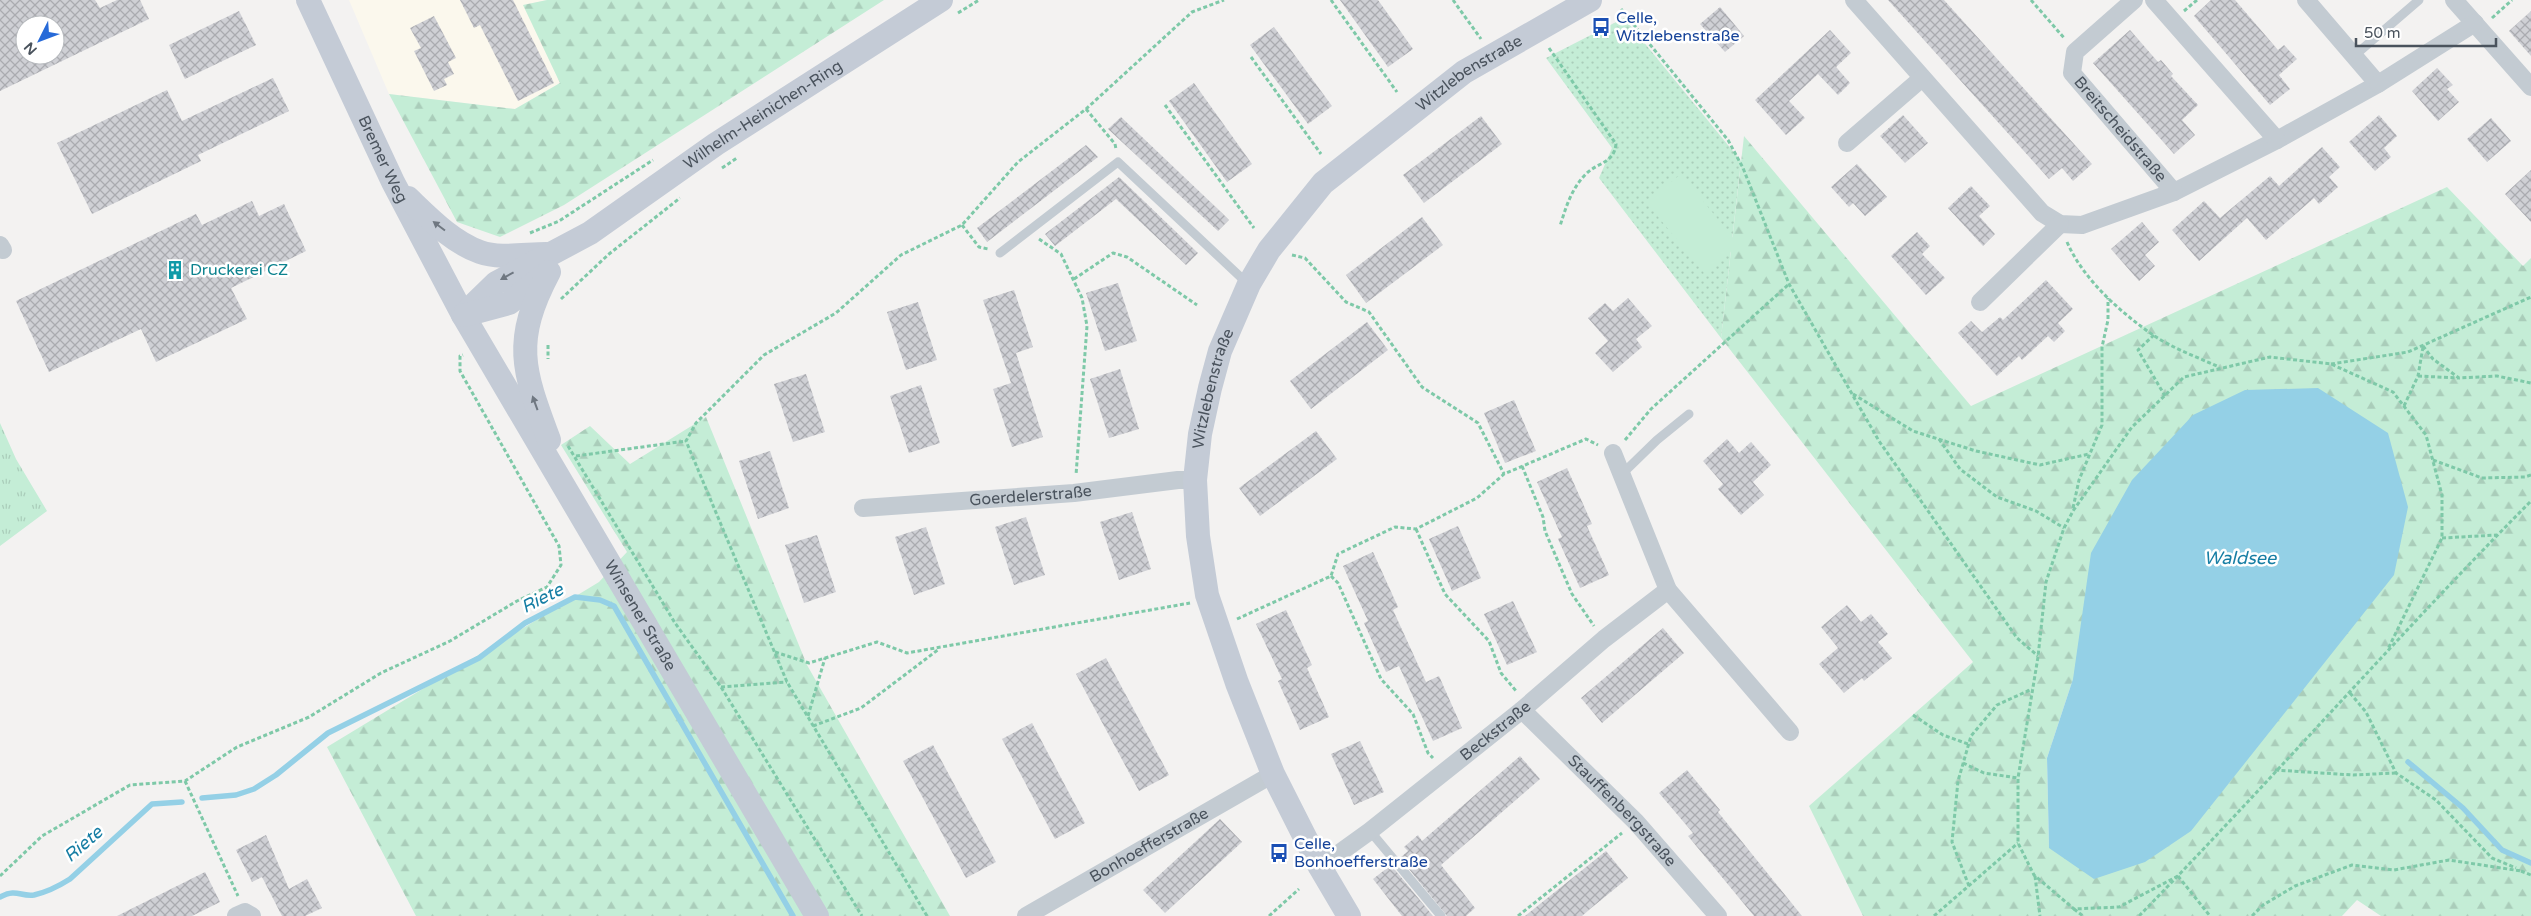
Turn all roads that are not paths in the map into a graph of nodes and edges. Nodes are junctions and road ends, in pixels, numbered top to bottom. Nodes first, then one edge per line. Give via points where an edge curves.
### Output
1 (308, 0) edge
2 (1590, 0) edge
3 (1854, 0) edge
4 (2134, 0) edge
5 (2154, 0) edge
6 (2306, 0) edge
7 (2419, 0) edge
8 (2454, 0) edge
9 (947, 8) edge
10 (2477, 26) junction
11 (2354, 56) junction
12 (1921, 79) junction
13 (2378, 84) junction
14 (2531, 87) edge
15 (2277, 140) junction
16 (1847, 143) dead end
17 (393, 182) junction
18 (2174, 192) junction
19 (2060, 224) junction
20 (1000, 253) road end
21 (549, 263) junction
22 (1249, 284) junction
23 (1980, 302) dead end
24 (463, 315) junction
25 (1689, 414) dead end
26 (1613, 453) road end
27 (1621, 474) junction
28 (1195, 480) junction
29 (571, 498) junction
30 (863, 508) dead end
31 (1668, 590) junction
32 (1524, 707) junction
33 (1790, 732) dead end
34 (1274, 774) junction
35 (1370, 831) junction
36 (1320, 867) junction
37 (817, 916) edge
38 (1026, 916) edge
39 (1350, 916) edge
40 (1441, 916) edge
41 (1718, 916) edge

1 - 17 main road, Bremer Weg
2 - 22 main road, Witzlebenstraße via 1464,72 1323,183 1269,250
3 - 12 street
4 - 18 street, Breitscheidstraße via 2075,52 2072,73
5 - 15 street
6 - 11 street
7 - 11 lane
8 - 10 street
9 - 21 main road, Wilhelm-Heinichen-Ring via 716,144
10 - 13 street, Breitscheidstraße
10 - 14 street
11 - 13 street
12 - 16 street
12 - 19 street via 2042,213
13 - 15 street, Breitscheidstraße
15 - 18 street, Breitscheidstraße
21 -> 17 main road via 480,252 432,221
17 - 24 main road, Bremer Weg
18 - 19 street, Breitscheidstraße via 2082,225
19 - 23 street
20 - 22 lane via 1118,162
21 - 24 main road, Wilhelm-Heinichen-Ring via 496,283
29 -> 21 main road via 530,388 524,362 526,334
22 - 28 main road, Witzlebenstraße via 1220,351 1200,434
24 - 29 main road, Winsener Straße
25 - 27 lane
26 - 27 street
27 - 31 street
28 - 30 street, Goerdelerstraße via 1074,493
28 - 34 main road, Witzlebenstraße via 1198,536 1207,595 1237,683
29 - 37 main road, Winsener Straße
31 - 32 street, Beckstraße
31 - 33 street
32 - 35 street, Beckstraße
32 - 41 street, Stauffenbergstraße via 1636,822
34 - 36 main road, Witzlebenstraße
34 - 38 street, Bonhoefferstraße
35 - 36 street, Beckstraße
35 - 40 lane
36 - 39 main road, Witzlebenstraße

